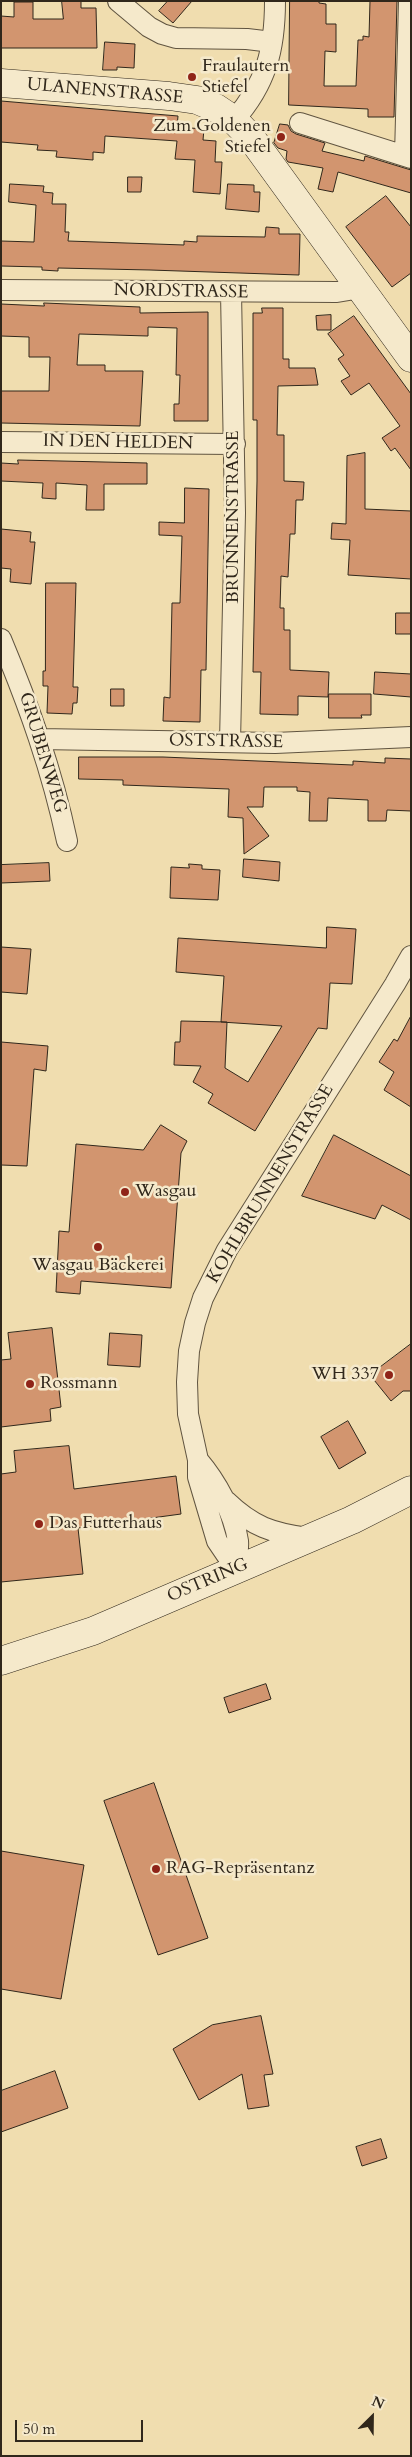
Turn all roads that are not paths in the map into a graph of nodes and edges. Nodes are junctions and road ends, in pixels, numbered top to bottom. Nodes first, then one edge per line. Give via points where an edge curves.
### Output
1 (118, 1) edge
2 (275, 1) edge
3 (409, 1) edge
4 (272, 42) junction
5 (1, 83) edge
6 (234, 120) junction
7 (300, 122) dead end
8 (408, 157) edge
9 (359, 284) junction
10 (1, 290) edge
11 (232, 292) junction
12 (411, 358) edge
13 (1, 442) edge
14 (235, 444) junction
15 (1, 639) edge
16 (411, 737) edge
17 (40, 739) junction
18 (230, 742) junction
19 (67, 841) dead end
20 (411, 956) edge
21 (198, 1460) junction
22 (411, 1490) edge
23 (221, 1497) junction
24 (308, 1538) junction
25 (236, 1569) junction
26 (1, 1661) edge

1 - 4 street via 149,27 176,38
2 - 4 street
3 - 8 street
4 - 6 street via 257,91
5 - 6 street, ULANENSTRASSE via 196,100
6 - 9 street, ULANENSTRASSE via 273,165
7 - 8 street
9 - 11 street, NORDSTRASSE via 337,292
9 - 12 street, ULANENSTRASSE
10 - 11 street, NORDSTRASSE
11 - 14 street, BRUNNENSTRASSE
13 - 14 street, IN DEN HELDEN
14 - 18 street, BRUNNENSTRASSE
15 - 17 street, GRUBENWEG
16 - 18 street, OSTSTRASSE
17 - 18 street, OSTSTRASSE
17 - 19 street, GRUBENWEG via 56,789
20 - 21 street, KOHLBRUNNENSTRASSE via 227,1250 203,1298 189,1350 187,1382 188,1414
21 - 23 street, KOHLBRUNNENSTRASSE
21 - 25 street, KOHLBRUNNENSTRASSE via 198,1477 212,1528
22 - 24 street, OSTRING
23 - 24 street, KOHLBRUNNENSTRASSE via 260,1528
23 - 25 street, KOHLBRUNNENSTRASSE via 238,1542
24 - 25 street, OSTRING
25 - 26 street, OSTRING via 93,1631

